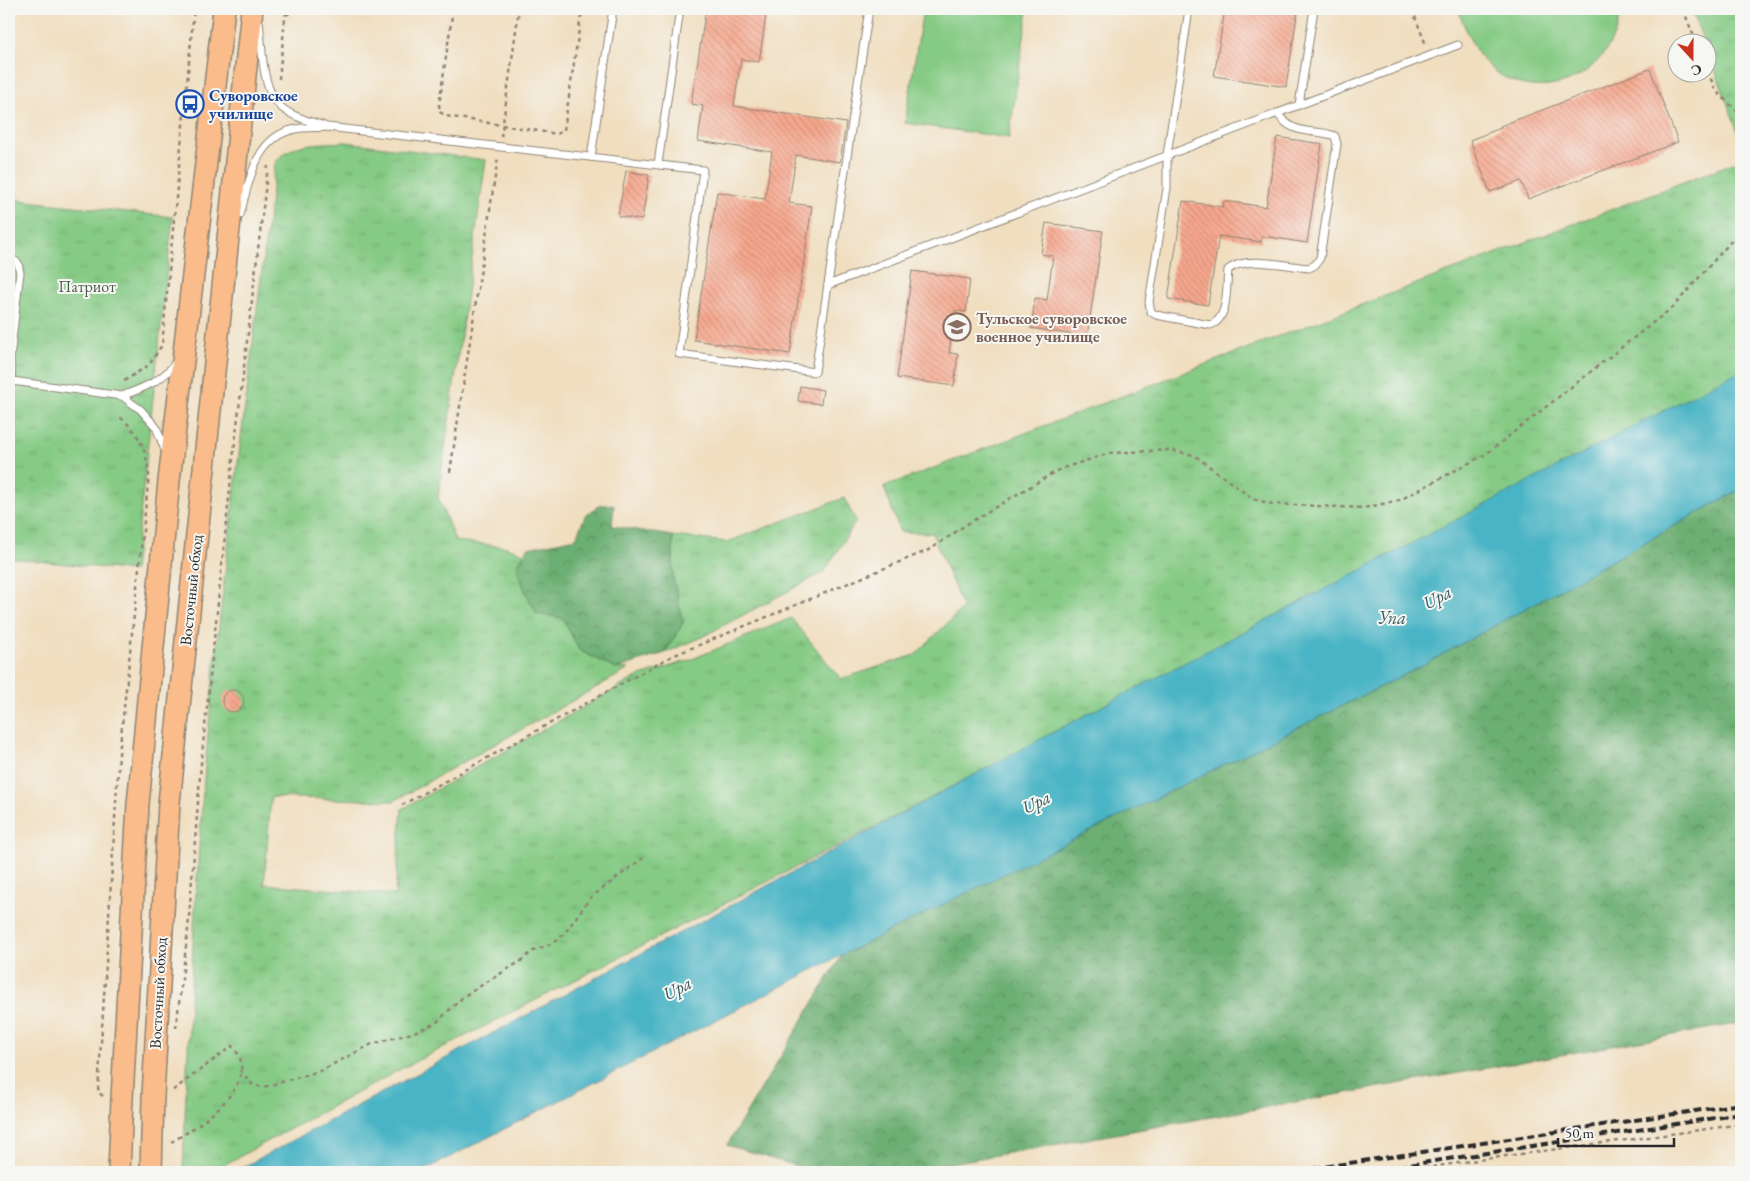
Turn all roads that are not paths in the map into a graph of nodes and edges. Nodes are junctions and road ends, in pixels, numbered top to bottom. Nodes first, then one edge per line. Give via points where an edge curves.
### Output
1 (224, 9) edge
2 (252, 9) edge
3 (258, 9) edge
4 (613, 9) edge
5 (680, 9) edge
6 (869, 9) edge
7 (1189, 9) edge
8 (1314, 9) edge
9 (1458, 45) dead end
10 (1299, 105) junction
11 (1277, 114) junction
12 (327, 127) junction
13 (1167, 155) junction
14 (591, 157) junction
15 (658, 164) junction
16 (9, 257) edge
17 (224, 268) junction
18 (828, 285) junction
19 (9, 295) edge
20 (17, 296) junction
21 (183, 352) junction
22 (9, 358) edge
23 (12, 380) junction
24 (9, 390) edge
25 (122, 396) junction
26 (169, 481) junction
27 (119, 1172) edge
28 (151, 1172) edge

1 - 21 main road, Восточный обход
2 - 17 main road, Восточный обход
3 - 12 lane via 265,68 273,97 282,108 296,116
4 - 14 lane
5 - 15 lane
6 - 18 lane
7 - 13 lane
8 - 10 lane
9 - 10 lane
10 - 11 lane
11 - 13 lane
11 - 13 lane via 1285,125 1294,129 1335,136 1337,144 1320,258 1315,266 1309,268 1246,262 1234,265 1228,270 1223,315 1217,323 1210,325 1156,316 1151,312 1149,302 1167,188
12 - 14 lane
12 - 17 lane via 295,129 266,145 255,163
13 - 18 lane
14 - 15 lane
15 - 18 lane via 702,170 679,354 815,372
16 - 20 lane via 18,263
17 - 28 main road, Восточный обход, bridge via 169,803 161,1090
19 - 20 lane
20 - 22 lane
21 - 25 lane, Восточный обход via 169,372 158,380
21 - 26 main road, Восточный обход
22 - 23 lane
23 - 24 lane
23 - 25 lane, Восточный обход
25 - 26 lane, Восточный обход via 156,427 164,446
26 - 27 main road, Восточный обход, bridge via 138,804 115,1099

